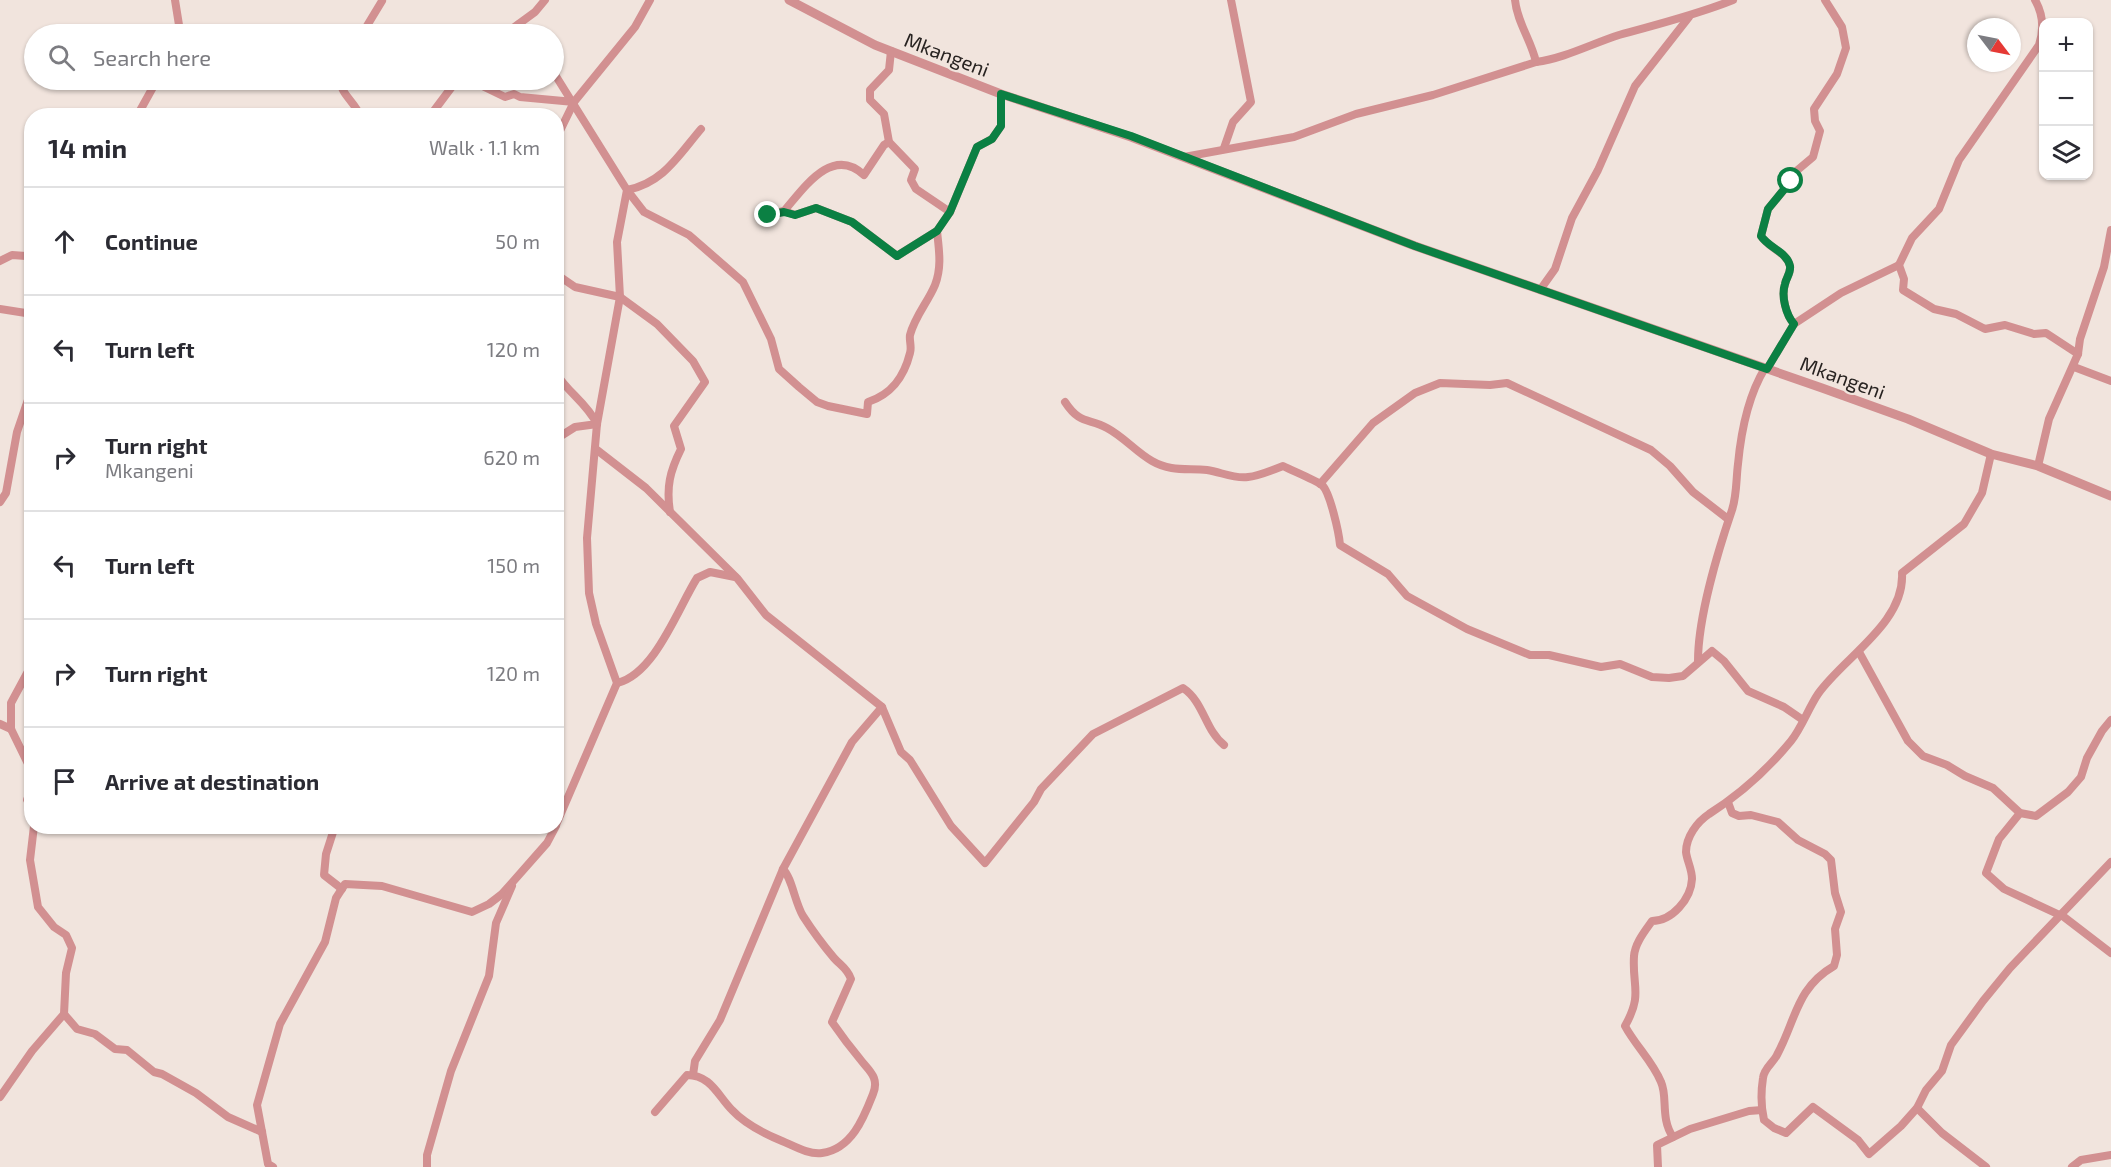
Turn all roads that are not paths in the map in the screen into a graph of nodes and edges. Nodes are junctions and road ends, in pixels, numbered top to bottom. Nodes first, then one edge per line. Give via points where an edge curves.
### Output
1 (175, 0) edge
2 (546, 0) edge
3 (650, 0) edge
4 (789, 0) edge
5 (1231, 0) edge
6 (1515, 0) edge
7 (1733, 0) edge
8 (1825, 0) edge
9 (2035, 0) edge
10 (382, 1) edge
11 (1689, 17) junction
12 (179, 24) edge
13 (368, 24) edge
14 (519, 24) edge
15 (891, 51) junction
16 (1536, 62) junction
17 (564, 88) edge
18 (151, 90) edge
19 (343, 90) edge
20 (450, 90) edge
21 (491, 90) edge
22 (1001, 94) junction
23 (574, 102) junction
24 (141, 108) edge
25 (357, 108) edge
26 (436, 108) edge
27 (564, 123) edge
28 (701, 129) dead end
29 (889, 142) junction
30 (1224, 148) junction
31 (1184, 157) junction
32 (627, 190) junction
33 (784, 212) junction
34 (950, 212) junction
35 (768, 215) dead end
36 (2111, 230) edge
37 (937, 231) junction
38 (24, 256) edge
39 (0, 261) edge
40 (1899, 265) junction
41 (564, 279) edge
42 (1540, 290) junction
43 (620, 297) junction
44 (0, 309) edge
45 (24, 313) edge
46 (1794, 324) junction
47 (2078, 354) junction
48 (2074, 367) junction
49 (1766, 368) junction
50 (2111, 381) edge
51 (564, 384) edge
52 (1065, 402) dead end
53 (24, 411) edge
54 (597, 424) junction
55 (564, 434) edge
56 (597, 450) junction
57 (1991, 454) junction
58 (2038, 466) junction
59 (1320, 484) junction
60 (2111, 496) edge
61 (0, 502) edge
62 (670, 513) junction
63 (1728, 519) junction
64 (737, 578) junction
65 (1859, 652) junction
66 (1698, 662) junction
67 (24, 679) edge
68 (617, 683) junction
69 (882, 707) junction
70 (1803, 720) junction
71 (2111, 720) edge
72 (0, 724) edge
73 (11, 729) junction
74 (1224, 745) dead end
75 (24, 756) edge
76 (1728, 801) junction
77 (564, 807) edge
78 (2020, 813) junction
79 (33, 834) edge
80 (332, 834) edge
81 (552, 834) edge
82 (2111, 862) edge
83 (783, 869) junction
84 (517, 876) junction
85 (342, 889) junction
86 (2062, 916) junction
87 (2111, 953) edge
88 (64, 1014) junction
89 (693, 1075) junction
90 (0, 1097) edge
91 (1917, 1108) junction
92 (1762, 1110) junction
93 (655, 1112) dead end
94 (262, 1132) junction
95 (1673, 1137) junction
96 (2111, 1155) edge
97 (268, 1166) edge
98 (427, 1167) edge
99 (1658, 1167) edge
100 (1986, 1167) edge
101 (2072, 1167) edge

1 - 12 street
2 - 14 street
3 - 23 street via 635,27
4 - 15 street, Mkangeni via 830,24
5 - 30 street via 1251,102 1233,122
6 - 16 street
7 - 11 street
8 - 46 street via 1842,27 1846,48 1837,74 1814,109 1820,131 1813,157 1794,174 1768,209 1761,236 1789,263 1783,294
9 - 40 street via 2042,18 2039,45 1959,160 1939,209 1912,238
10 - 13 street
11 - 16 street
11 - 42 street via 1635,86 1572,218 1555,269
15 - 22 street, Mkangeni
15 - 29 street via 889,70 870,90 870,100 884,114
16 - 30 street via 1433,95 1367,111 1294,137
17 - 23 street
18 - 24 street
19 - 25 street
20 - 26 street
21 - 23 street via 505,97 514,94
22 - 31 street, Mkangeni
22 - 34 street via 1001,126 992,139 977,147
23 - 27 street
23 - 32 street
28 - 32 street via 664,173 645,186
29 - 33 street via 864,175 854,165 844,163 814,175
29 - 34 street via 915,169 911,180 916,189
30 - 31 street
31 - 42 street, Mkangeni
32 - 37 street via 644,212 689,235 743,282 771,339 779,369 817,402 867,414 868,402 900,381 911,351 909,336 935,286 940,262
32 - 43 street via 616,242
33 - 35 street
33 - 37 street via 795,215 816,208 852,222 897,256
34 - 37 street
36 - 47 street
38 - 39 street via 12,255
40 - 46 street via 1841,293
40 - 47 street via 1903,290 1934,309 1956,314 1985,329 2005,325 2034,334 2046,333
41 - 43 street via 575,286
42 - 49 street, Mkangeni
43 - 54 street
43 - 62 street via 657,324 693,361 705,382 674,426 681,449 666,490
44 - 45 street
46 - 49 street
47 - 48 street
48 - 50 street
48 - 58 street via 2049,419
49 - 57 street, Mkangeni via 1908,419
49 - 63 street via 1754,385
51 - 54 street via 589,408
52 - 59 street via 1086,422 1106,427 1164,466 1185,472 1205,470 1250,477 1283,466
53 - 61 street via 6,493
54 - 55 street via 575,427
54 - 56 street
56 - 62 street via 646,488
56 - 68 street via 587,538 590,593 596,624
57 - 58 street, Mkangeni
57 - 65 street via 1982,493 1964,524 1902,573 1898,596 1877,632
58 - 60 street, Mkangeni
59 - 63 street via 1373,423 1415,393 1440,383 1507,383 1651,450 1693,492
59 - 66 street via 1339,522 1340,544 1388,574 1407,596 1467,629 1530,655 1549,655 1601,667 1620,664 1652,677 1683,676
62 - 64 street
63 - 66 street via 1712,579
64 - 68 street via 710,572 697,578 654,652 627,681
64 - 69 street via 766,615
65 - 70 street via 1818,694
65 - 78 street via 1908,741 1923,756 1993,788
66 - 70 street via 1712,651 1748,691
67 - 73 street via 11,703
68 - 77 street
69 - 74 street via 901,752 951,826 985,863 1035,802 1041,789 1092,734 1157,700 1183,688 1192,695 1213,736
69 - 83 street via 852,742
70 - 76 street via 1792,740
71 - 78 street via 2087,758 2081,777 2068,792 2036,816
72 - 73 street
73 - 75 street
76 - 92 street via 1732,813 1778,822 1798,840 1825,854 1831,860 1841,912 1835,929 1834,966 1814,979 1776,1057 1766,1068
76 - 95 street via 1702,819 1690,835 1686,851 1692,880 1687,894 1673,915 1652,921 1634,954 1638,993 1625,1026 1662,1083 1668,1130
78 - 86 street via 1999,839 1986,873 2004,889
79 - 88 street via 30,860 38,907 66,935 72,948
80 - 85 street via 324,875
81 - 84 street
82 - 86 street
83 - 89 street via 720,1020 694,1061
83 - 89 street via 788,873 804,918 849,972 851,979 832,1022 872,1070 876,1086 868,1113 848,1140 822,1153 812,1152 750,1125 732,1111 704,1078
84 - 85 street via 489,904 472,912 382,886 345,884
84 - 98 street via 496,923 489,976 451,1071
85 - 94 street via 325,942 280,1024 257,1105
86 - 87 street
86 - 91 street via 1983,1001 1951,1045 1942,1071
88 - 90 street
88 - 94 street via 77,1029 127,1050 154,1072 196,1093 228,1117
89 - 93 street via 687,1075 676,1085
91 - 92 street via 1869,1154 1858,1140 1813,1107 1786,1133 1764,1120
91 - 100 street
92 - 95 street
94 - 97 street
95 - 99 street via 1657,1145
96 - 101 street via 2081,1160

